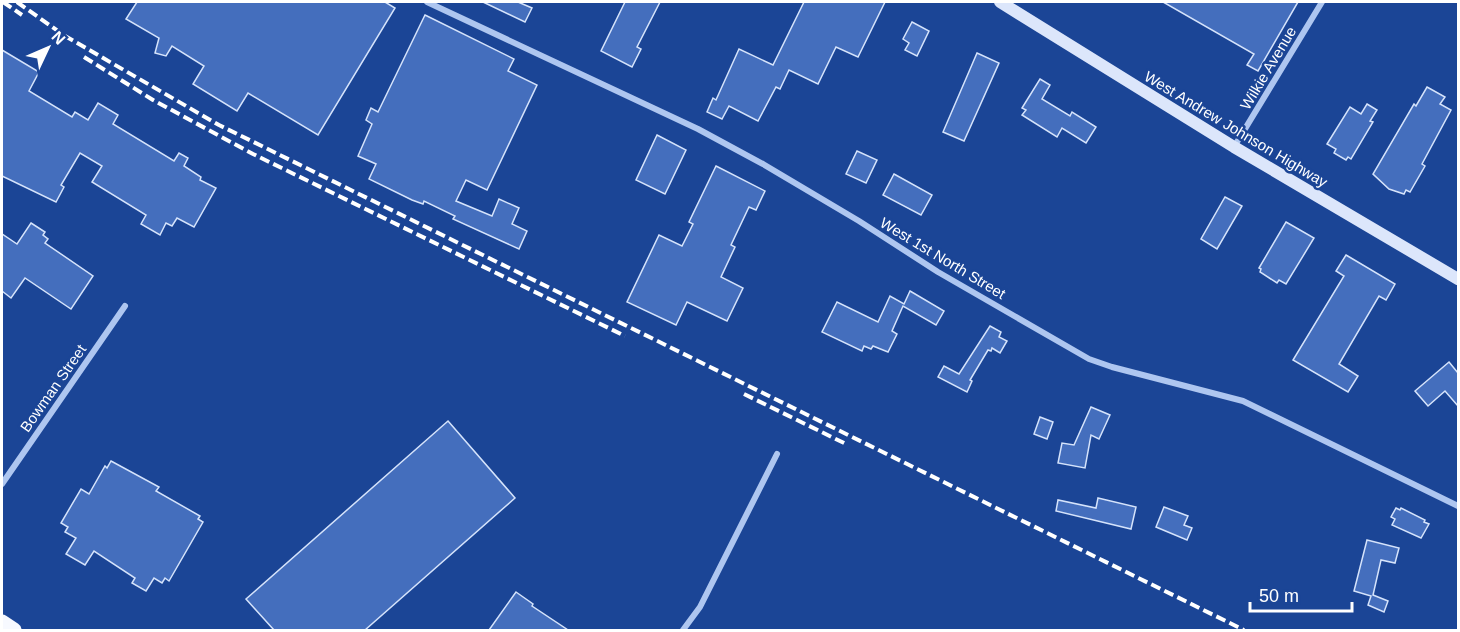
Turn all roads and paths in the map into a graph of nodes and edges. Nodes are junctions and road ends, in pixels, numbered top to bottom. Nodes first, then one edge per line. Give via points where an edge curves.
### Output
1 (427, 2) edge
2 (1000, 2) edge
3 (1322, 2) edge
4 (1234, 147) junction
5 (1458, 279) edge
6 (124, 306) dead end
7 (777, 454) dead end
8 (2, 484) edge
9 (1458, 506) edge
10 (2, 622) edge
11 (14, 630) edge
12 (684, 630) edge

1 - 9 street, West 1st North Street via 764,164 938,272 1089,358 1243,401
2 - 4 main road, West Andrew Johnson Highway
3 - 4 street, Wilkie Avenue
4 - 5 main road, West Andrew Johnson Highway
6 - 8 street, Bowman Street
7 - 12 street via 727,557
10 - 11 main road

